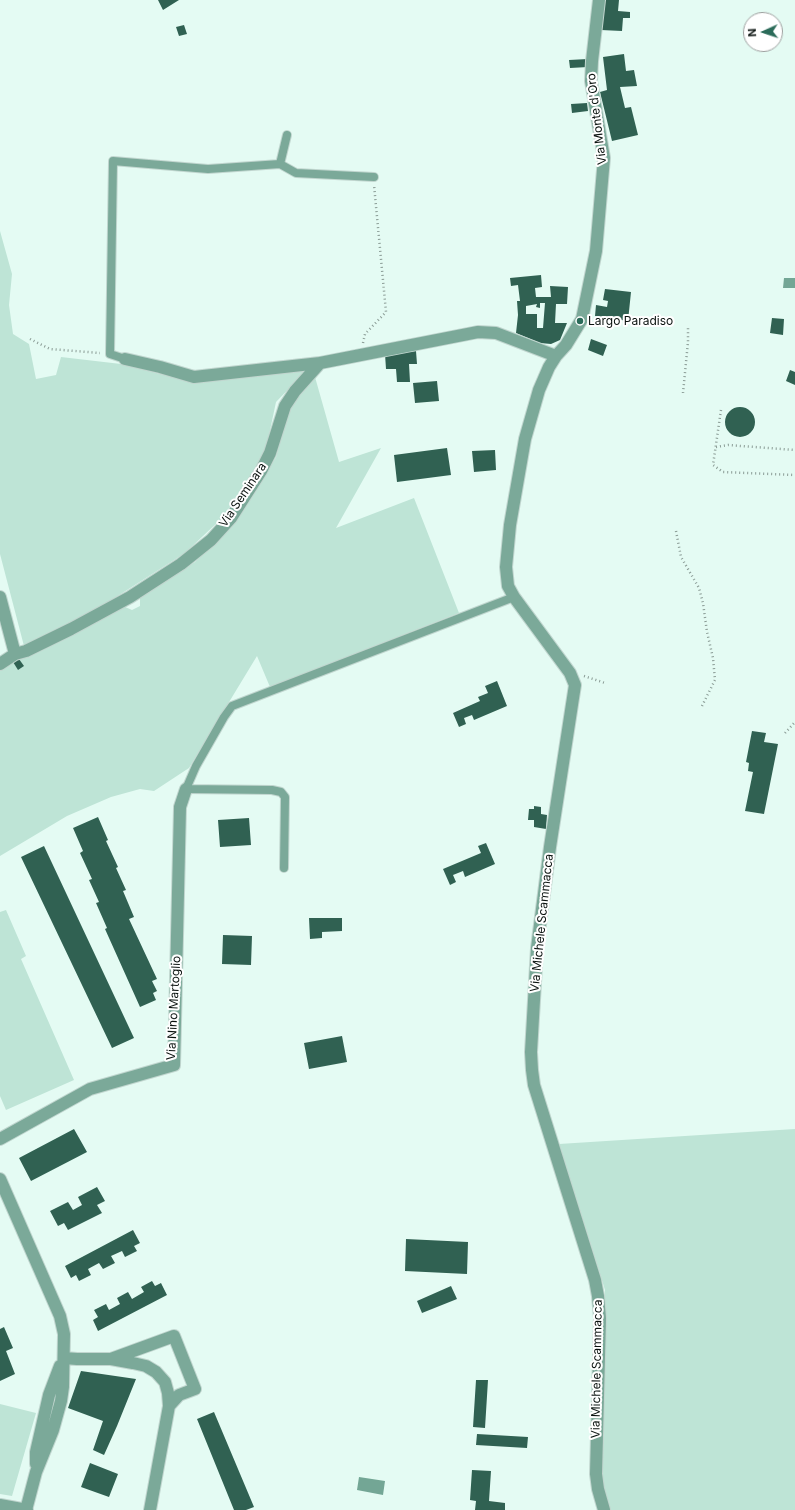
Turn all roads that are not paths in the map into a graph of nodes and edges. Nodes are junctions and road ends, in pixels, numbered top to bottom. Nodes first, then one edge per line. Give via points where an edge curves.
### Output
1 (599, 0) edge
2 (287, 134) dead end
3 (280, 164) junction
4 (374, 177) road end
5 (556, 356) junction
6 (125, 359) joint
7 (320, 363) junction
8 (0, 597) edge
9 (514, 597) junction
10 (15, 654) junction
11 (0, 664) edge
12 (186, 789) junction
13 (284, 868) dead end
14 (0, 1139) edge
15 (0, 1178) edge
16 (64, 1358) junction
17 (111, 1359) junction
18 (169, 1406) junction
19 (0, 1506) edge
20 (26, 1510) edge
21 (150, 1510) edge
22 (604, 1510) edge

1 - 5 street, Via Monte d'Oro via 591,81 604,158 596,251 582,319
2 - 3 lane
3 - 4 lane via 296,173
3 - 6 lane via 208,169 113,161 110,354
5 - 7 street via 496,333 478,332
5 - 9 street, Via Michele Scammacca via 539,390 525,439 510,525 506,567 508,586
6 - 7 street via 160,366 194,377
7 - 10 street, Via Seminara via 285,406 270,453 261,471 231,518 211,540 181,564 130,597 71,629
8 - 10 street
9 - 12 lane via 232,706 196,766
9 - 22 street, Via Michele Scammacca via 570,673 575,685 537,948 531,1052 534,1085 598,1296 600,1318 596,1474
10 - 11 street, Via Seminara
12 - 13 lane via 281,792 285,797
12 - 14 street, Via Nino Martoglio via 180,807 174,1065 90,1089
15 - 16 street via 60,1316 64,1334
16 - 17 street
16 - 20 street via 61,1401 53,1430 36,1472
17 - 18 street via 146,1366 156,1372 165,1382
17 - 18 street via 174,1336 195,1389 179,1395
18 - 21 street
19 - 20 street

